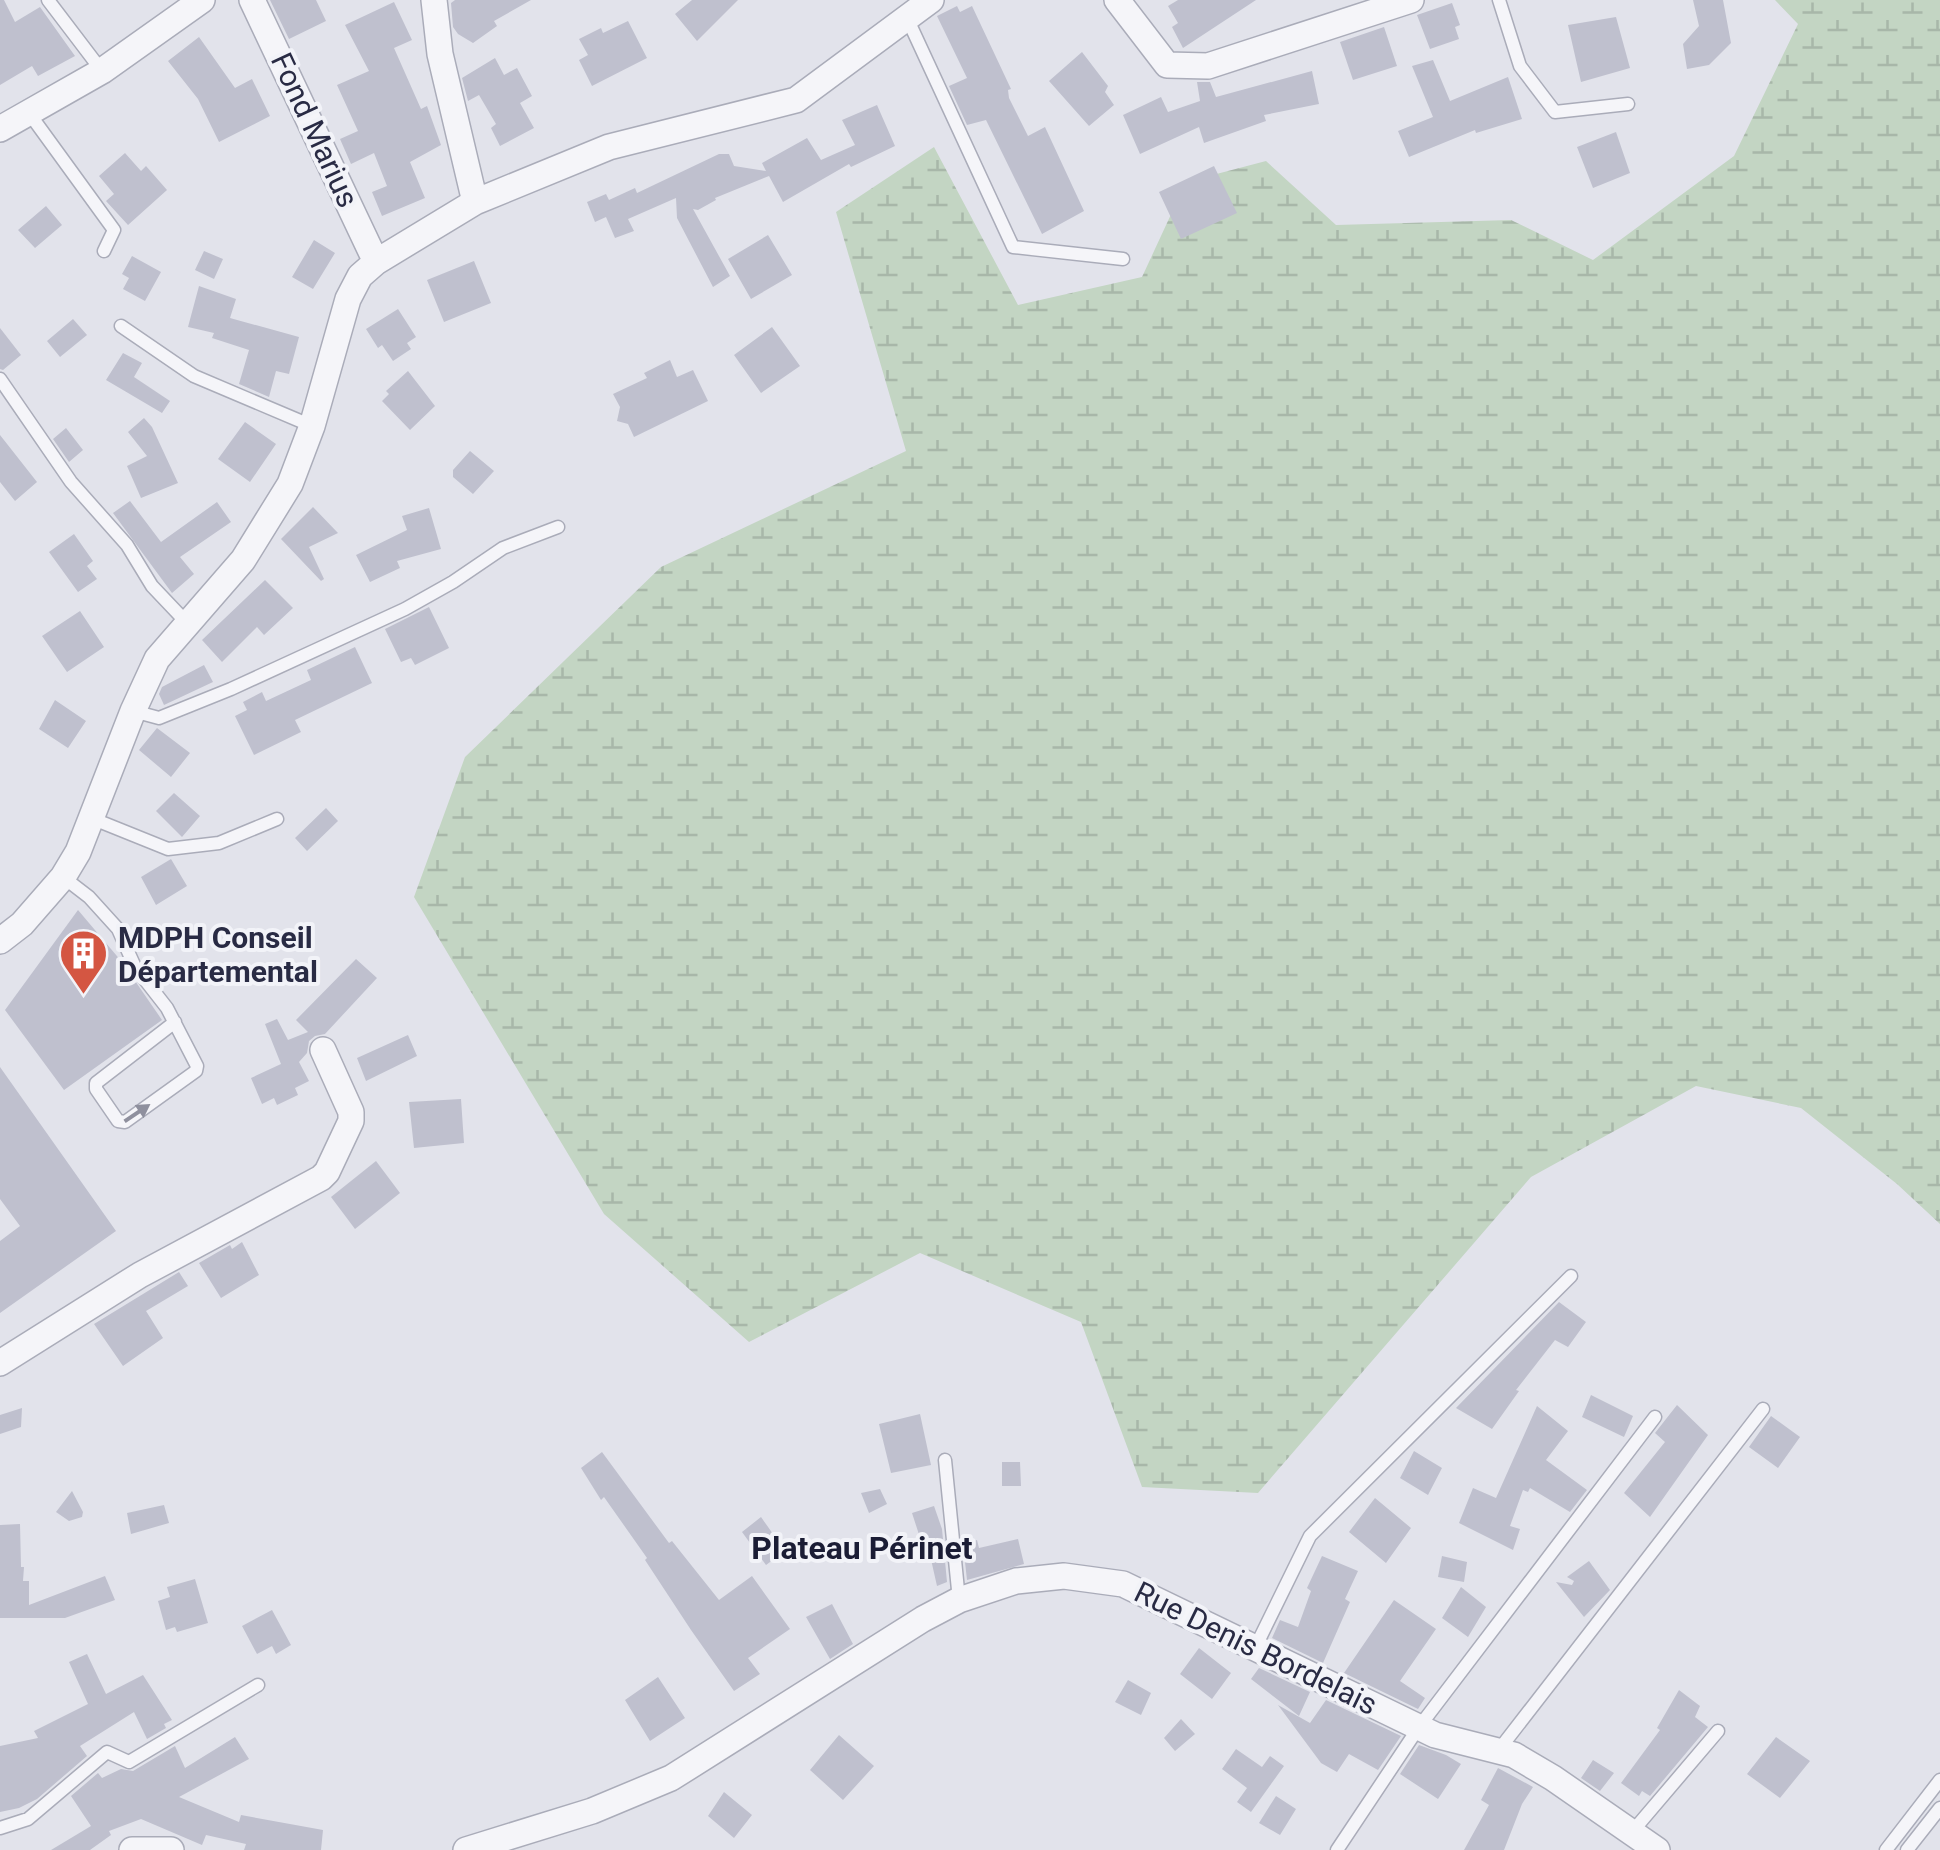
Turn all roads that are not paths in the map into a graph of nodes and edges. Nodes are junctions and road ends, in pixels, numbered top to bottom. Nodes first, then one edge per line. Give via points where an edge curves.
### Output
1 (48, 0) edge
2 (202, 0) edge
3 (252, 0) edge
4 (434, 0) edge
5 (931, 0) edge
6 (1117, 0) edge
7 (1411, 0) edge
8 (1499, 0) edge
9 (908, 20) junction
10 (102, 72) junction
11 (1628, 104) dead end
12 (29, 113) junction
13 (0, 129) edge
14 (475, 202) junction
15 (104, 250) dead end
16 (1123, 258) dead end
17 (376, 262) junction
18 (121, 326) dead end
19 (0, 378) edge
20 (312, 426) junction
21 (558, 527) dead end
22 (189, 625) junction
23 (133, 712) junction
24 (92, 818) junction
25 (277, 819) dead end
26 (62, 877) junction
27 (0, 940) edge
28 (174, 1022) junction
29 (322, 1050) dead end
30 (1570, 1276) dead end
31 (0, 1363) edge
32 (1763, 1408) dead end
33 (1655, 1417) dead end
34 (945, 1460) dead end
35 (959, 1600) junction
36 (1256, 1646) junction
37 (258, 1685) dead end
38 (1419, 1727) junction
39 (1718, 1731) dead end
40 (1498, 1752) junction
41 (1940, 1780) edge
42 (1940, 1808) edge
43 (0, 1828) edge
44 (1632, 1832) junction
45 (132, 1850) edge
46 (171, 1850) edge
47 (466, 1850) edge
48 (1336, 1850) edge
49 (1656, 1850) edge
50 (1886, 1850) edge
51 (1908, 1850) edge

1 - 10 lane
2 - 10 street
3 - 17 street, Fond Marius
4 - 14 street
5 - 9 street
6 - 7 street via 1167,65 1208,66
8 - 11 lane via 1520,66 1554,112
9 - 14 street via 796,100 610,147
9 - 16 lane via 1013,247
10 - 12 street
12 - 13 street
12 - 15 lane via 114,230
14 - 17 street
17 - 20 street via 348,299
18 - 20 lane via 194,376
19 - 22 lane via 71,482
20 - 22 street via 290,484 244,560
21 - 23 lane via 504,548 417,602 232,690 159,718
22 - 23 street via 158,659
23 - 24 street
24 - 25 lane via 168,848 220,842
24 - 26 street
26 - 27 street
26 - 28 lane via 118,929
28 -> 28 lane via 96,1082 118,1122 196,1071
29 - 31 street via 351,1112 324,1175 140,1275
30 - 36 lane via 1310,1536
32 - 40 lane
33 - 38 lane
34 - 35 lane
35 - 36 street, Rue Denis Bordelais via 1064,1576 1123,1584
35 - 47 street, Rue Denis Bordelais via 671,1778
36 - 38 street, Rue Denis Bordelais
37 - 43 lane via 129,1762 107,1752 28,1819
38 - 40 street, Rue Denis Bordelais
38 - 48 lane
39 - 44 lane
40 - 44 street, Rue Denis Bordelais via 1553,1778
41 - 50 lane
42 - 51 lane
44 - 49 street, Rue Denis Bordelais
45 - 46 street

